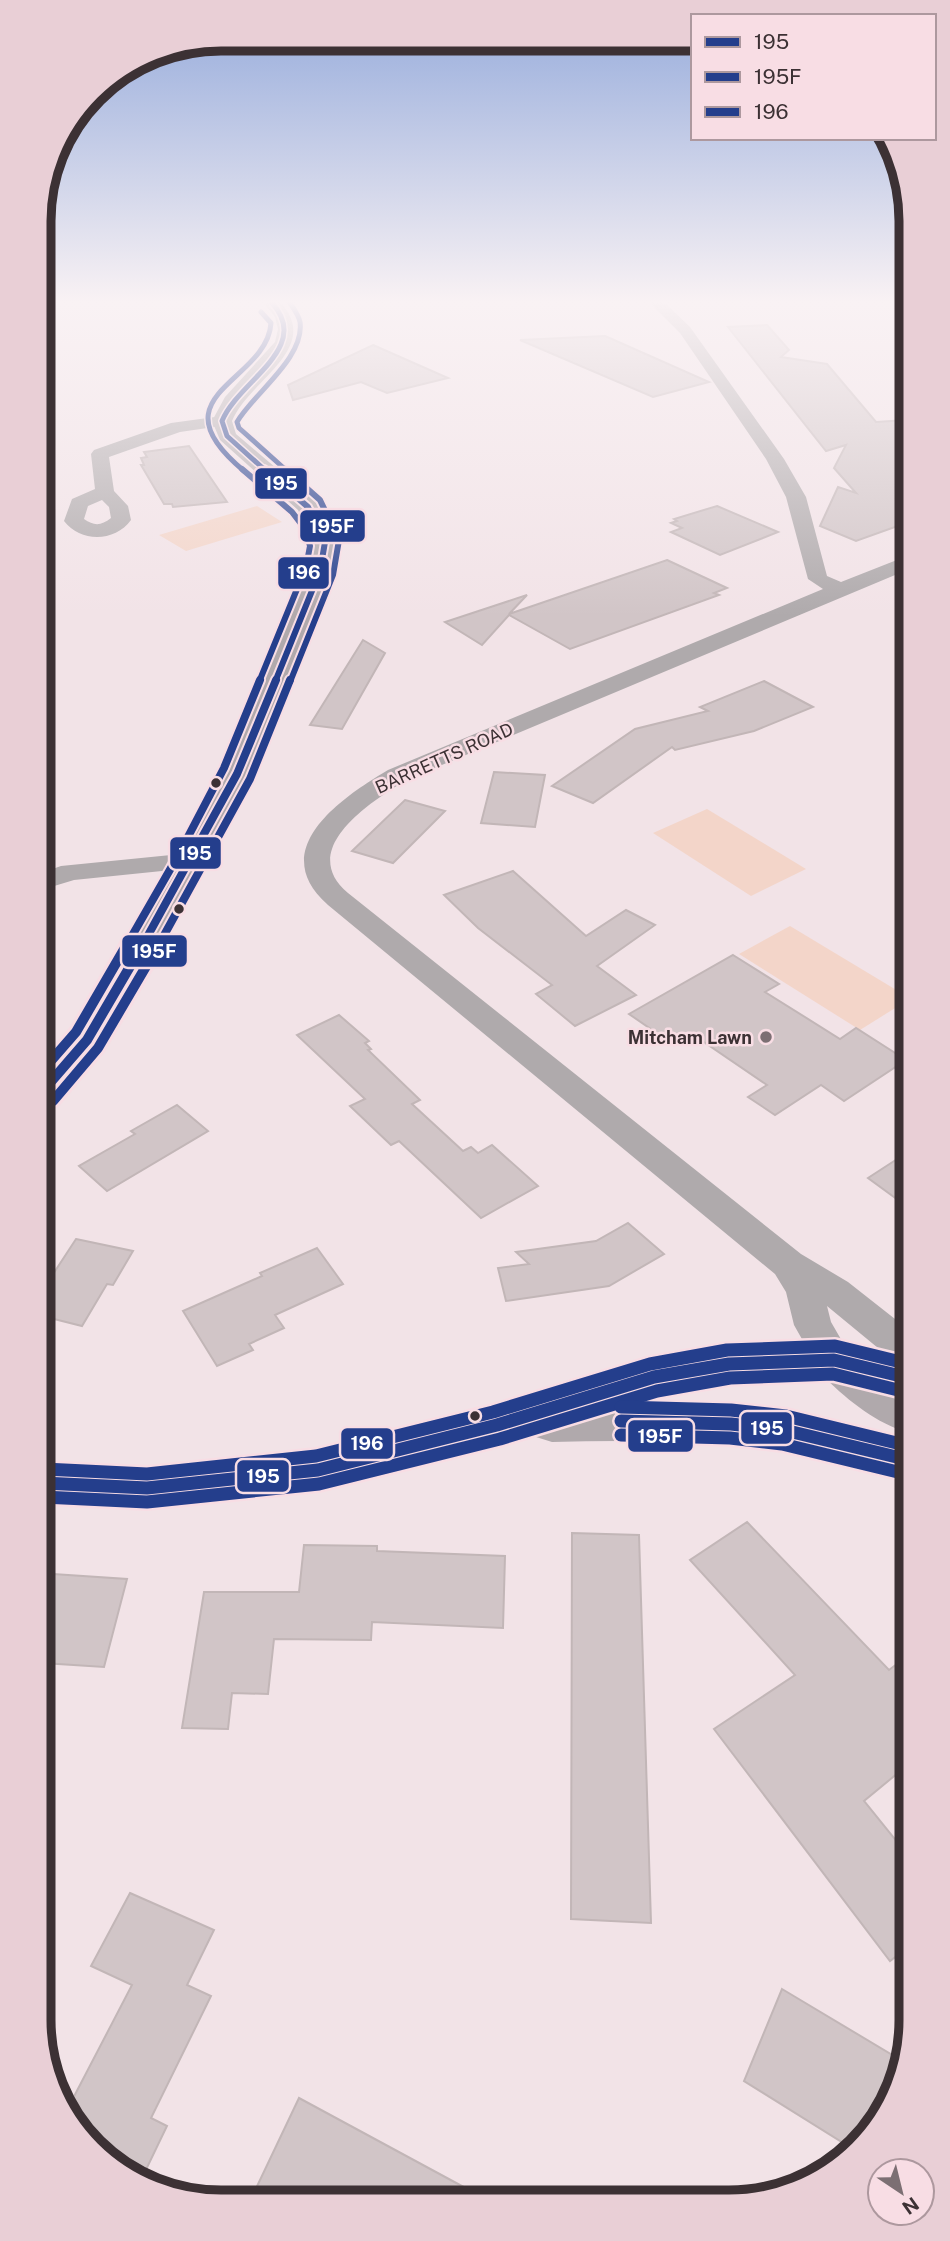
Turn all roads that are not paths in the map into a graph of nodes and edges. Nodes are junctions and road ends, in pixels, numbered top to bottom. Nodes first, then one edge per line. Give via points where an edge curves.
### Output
1 (228, 408) edge
2 (739, 408) edge
3 (222, 421) junction
4 (105, 492) dead end
5 (899, 565) edge
6 (839, 589) junction
7 (191, 861) junction
8 (51, 879) edge
9 (51, 1081) edge
10 (788, 1264) junction
11 (899, 1343) edge
12 (834, 1360) junction
13 (899, 1376) edge
14 (899, 1408) edge
15 (497, 1425) junction
16 (899, 1458) edge
17 (51, 1483) edge

1 - 3 main road
2 - 6 street via 796,497 818,579
3 - 4 street via 177,427 100,454
3 - 7 main road via 227,436 309,508 325,542 320,571 274,687 237,774
5 - 6 street, BARRETTS ROAD
6 - 10 street, BARRETTS ROAD via 397,775 362,795 340,817 320,844 317,870 327,890 346,907
7 - 8 street via 71,872
7 - 9 main road via 87,1040
10 - 11 street, BARRETTS ROAD via 835,1292
10 - 12 street, BARRETTS ROAD via 804,1291 813,1325
12 - 13 main road
12 - 14 main road via 870,1392
12 - 15 main road via 729,1364 654,1377
15 - 16 main road via 608,1420 731,1424 784,1430
15 - 17 main road via 318,1470 147,1488

